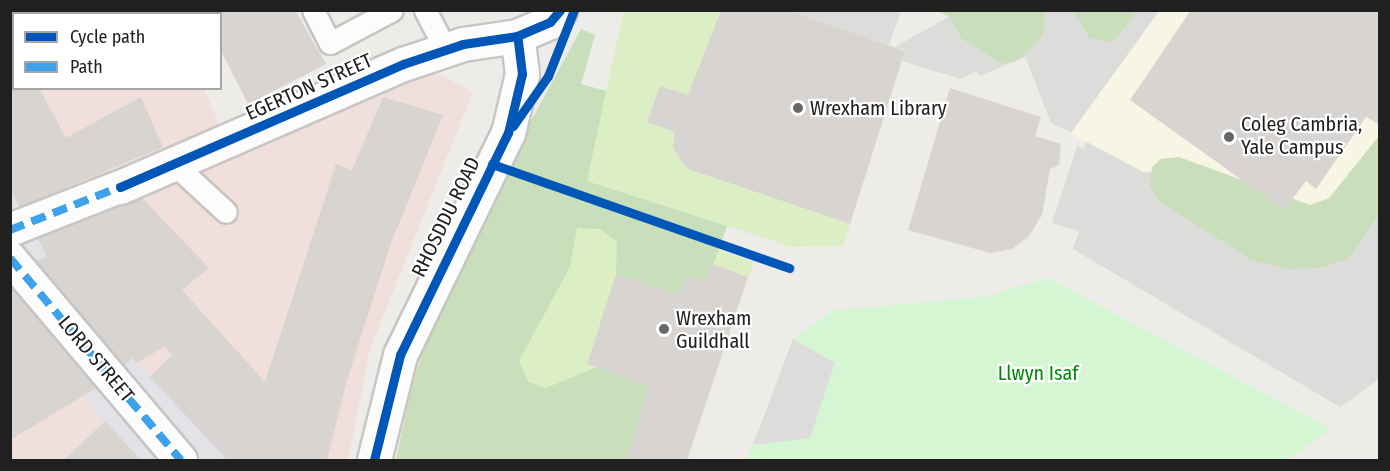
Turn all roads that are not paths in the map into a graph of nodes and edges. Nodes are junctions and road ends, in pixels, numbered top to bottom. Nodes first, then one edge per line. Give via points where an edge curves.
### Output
1 (313, 10) edge
2 (392, 10) edge
3 (425, 10) edge
4 (560, 10) edge
5 (517, 36) junction
6 (446, 50) junction
7 (175, 165) junction
8 (120, 188) joint
9 (226, 212) dead end
10 (10, 230) edge
11 (10, 258) edge
12 (181, 460) edge
13 (374, 460) edge

1 - 2 lane via 330,43
3 - 6 lane
4 - 5 street via 550,22
5 - 6 street, EGERTON STREET
5 - 13 street, RHOSDDU ROAD via 522,74 508,133 400,355
6 - 7 street, EGERTON STREET
7 - 8 street, EGERTON STREET
7 - 9 lane
8 - 10 street, EGERTON STREET
11 - 12 street, LORD STREET

